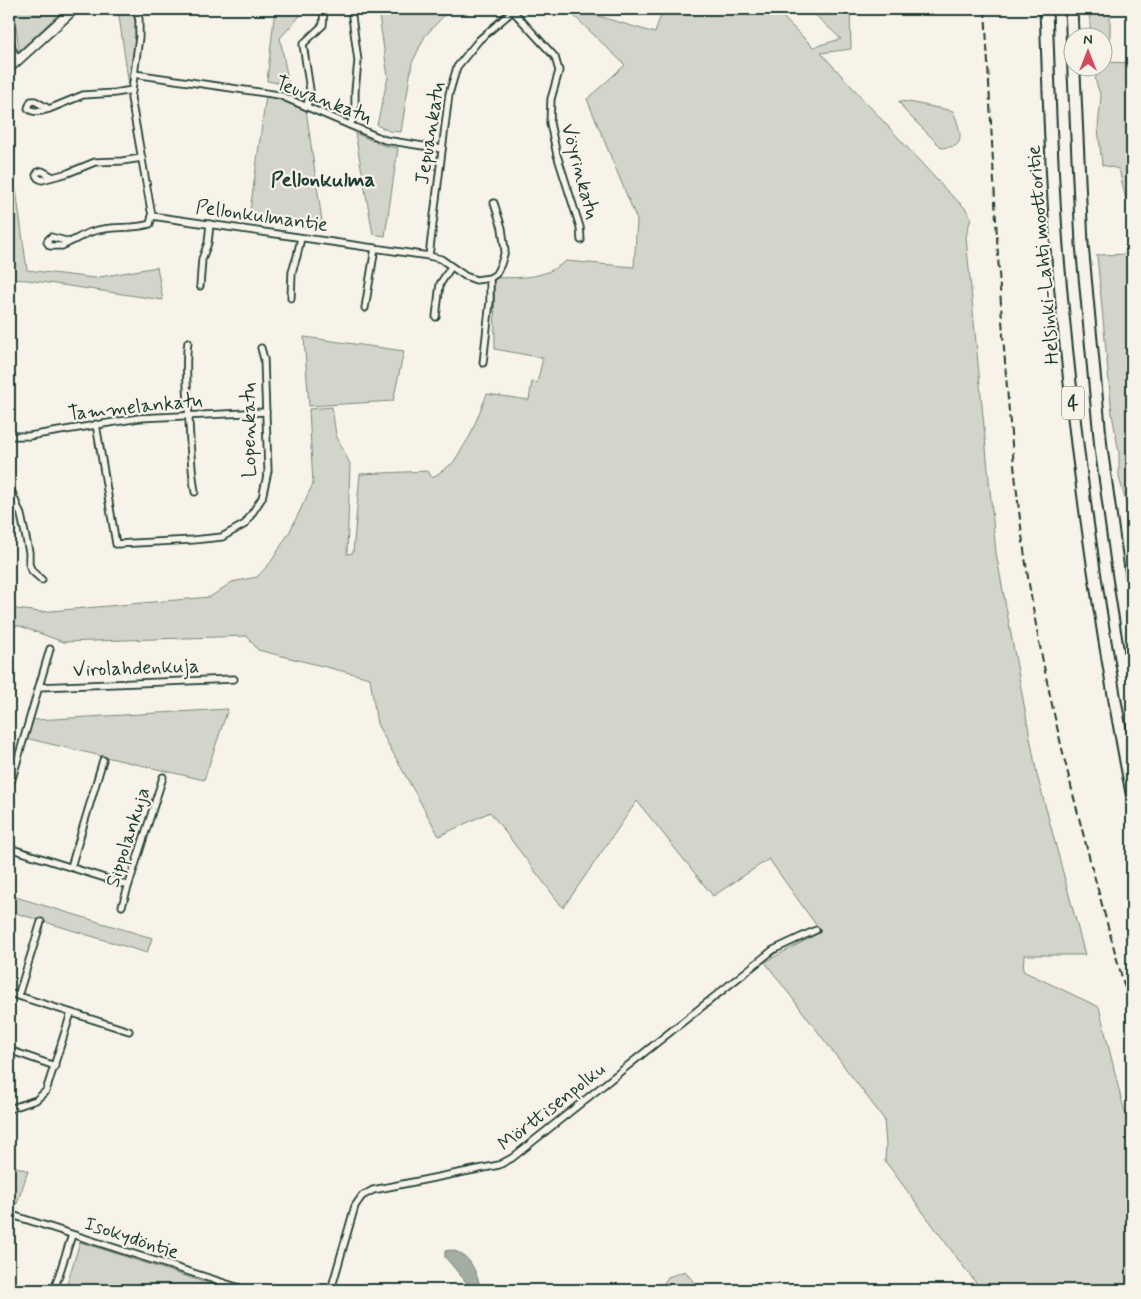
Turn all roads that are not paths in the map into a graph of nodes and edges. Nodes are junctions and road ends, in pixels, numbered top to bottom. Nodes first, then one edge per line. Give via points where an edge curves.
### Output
1 (74, 9) edge
2 (135, 9) edge
3 (324, 9) edge
4 (351, 9) edge
5 (513, 9) edge
6 (1046, 9) edge
7 (1071, 9) edge
8 (9, 33) edge
9 (18, 60) junction
10 (9, 68) edge
11 (134, 74) junction
12 (132, 90) junction
13 (306, 106) junction
14 (48, 109) dead end
15 (350, 125) junction
16 (442, 149) junction
17 (142, 158) junction
18 (53, 177) dead end
19 (494, 203) dead end
20 (152, 216) junction
21 (210, 224) junction
22 (301, 238) junction
23 (581, 240) dead end
24 (70, 242) dead end
25 (375, 248) junction
26 (429, 256) junction
27 (451, 267) junction
28 (490, 278) junction
29 (200, 286) dead end
30 (290, 298) dead end
31 (365, 308) dead end
32 (436, 317) dead end
33 (188, 342) dead end
34 (261, 348) dead end
35 (483, 362) dead end
36 (266, 412) junction
37 (189, 416) junction
38 (96, 424) junction
39 (9, 436) edge
40 (9, 484) edge
41 (195, 492) dead end
42 (42, 580) dead end
43 (50, 649) dead end
44 (1132, 659) edge
45 (234, 679) dead end
46 (39, 687) junction
47 (103, 760) dead end
48 (163, 777) dead end
49 (9, 790) edge
50 (1132, 793) edge
51 (9, 848) edge
52 (71, 867) junction
53 (127, 885) junction
54 (122, 906) dead end
55 (41, 922) dead end
56 (816, 930) dead end
57 (9, 993) edge
58 (18, 996) junction
59 (71, 1013) junction
60 (129, 1031) dead end
61 (9, 1050) edge
62 (55, 1066) junction
63 (9, 1109) edge
64 (9, 1214) edge
65 (72, 1235) junction
66 (54, 1290) edge
67 (246, 1290) edge
68 (331, 1290) edge

1 - 9 street
2 - 11 street via 139,19 139,37
3 - 13 street via 323,25 303,44 310,90
4 - 15 street via 358,61 355,113
5 - 16 street, Jepuankatu via 479,40 457,67 449,94
5 - 23 street, Vöyrinkatu via 555,57 559,71 551,99 550,123
6 - 50 highway, Helsinki-Lahti moottoritie / 4 via 1057,247 1078,450 1094,580
7 - 44 highway, Helsinki-Lahti moottoritie / 4 via 1082,254 1102,448
8 - 9 street
9 - 10 street
11 - 12 street
11 - 13 street, Teuvankatu via 279,94
12 - 14 street via 83,95
12 - 17 street
13 - 15 street, Teuvankatu
15 - 16 street, Teuvankatu via 385,140
16 - 26 street, Jepuankatu
17 - 18 street via 95,162
17 - 20 street
19 - 28 street via 505,251 496,274
20 - 21 street, Pellonkulmantie
20 - 24 street via 150,224 142,227 91,232
21 - 22 street, Pellonkulmantie
21 - 29 street
22 - 25 street, Pellonkulmantie
22 - 30 street via 292,272
25 - 26 street, Pellonkulmantie
25 - 31 street
26 - 27 street, Pellonkulmantie via 441,259
27 - 28 street, Pellonkulmantie via 476,280
27 - 32 street via 440,284
28 - 35 street
33 - 37 street
34 - 36 street, Lopenkatu
36 - 37 street, Tammelankatu
36 - 38 street, Lopenkatu via 268,471 262,498 245,524 222,537 193,540 116,544
37 - 38 street, Tammelankatu
37 - 41 street
38 - 39 street, Tammelankatu via 29,436
40 - 42 street via 21,515 29,564
43 - 46 street
45 - 46 street, Virolahdenkuja
46 - 49 street
47 - 52 street
48 - 53 street, Sippolankuja
51 - 52 street
52 - 53 street
53 - 54 street, Sippolankuja
55 - 58 street
56 - 68 street, Mörttisenpolku via 773,950 512,1158 499,1165 373,1190 362,1196 355,1206
57 - 58 street
58 - 59 street
59 - 60 street
59 - 62 street
61 - 62 street
62 - 63 street via 46,1092 36,1100
64 - 65 street, Isokydöntie
65 - 66 street
65 - 67 street, Isokydöntie

